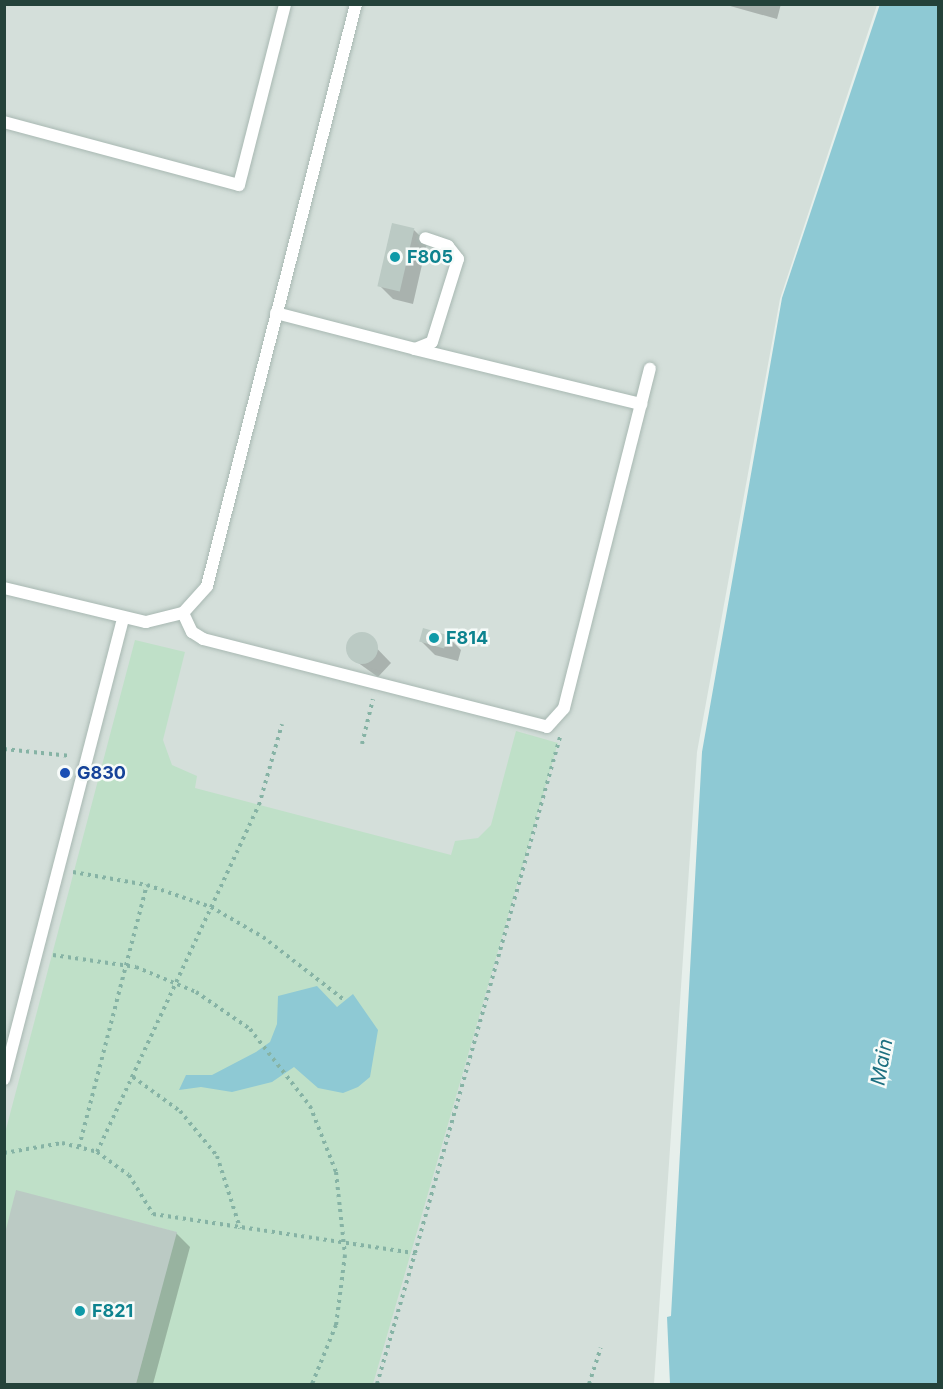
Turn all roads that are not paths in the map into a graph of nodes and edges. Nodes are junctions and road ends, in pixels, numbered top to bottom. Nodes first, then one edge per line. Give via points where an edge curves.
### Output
1 (285, 4) edge
2 (356, 4) edge
3 (4, 122) edge
4 (425, 238) dead end
5 (276, 313) junction
6 (415, 349) junction
7 (650, 369) dead end
8 (641, 404) junction
9 (4, 588) edge
10 (183, 613) junction
11 (123, 619) junction
12 (4, 1079) edge

1 - 3 lane via 239,185
2 - 5 lane
4 - 6 lane via 448,246 458,258 432,342
5 - 6 lane
5 - 10 lane via 207,586
6 - 8 lane
7 - 8 lane
8 - 10 lane via 576,664 556,721 536,725 203,639 192,632
9 - 11 lane
10 - 11 lane via 146,622
11 - 12 lane

